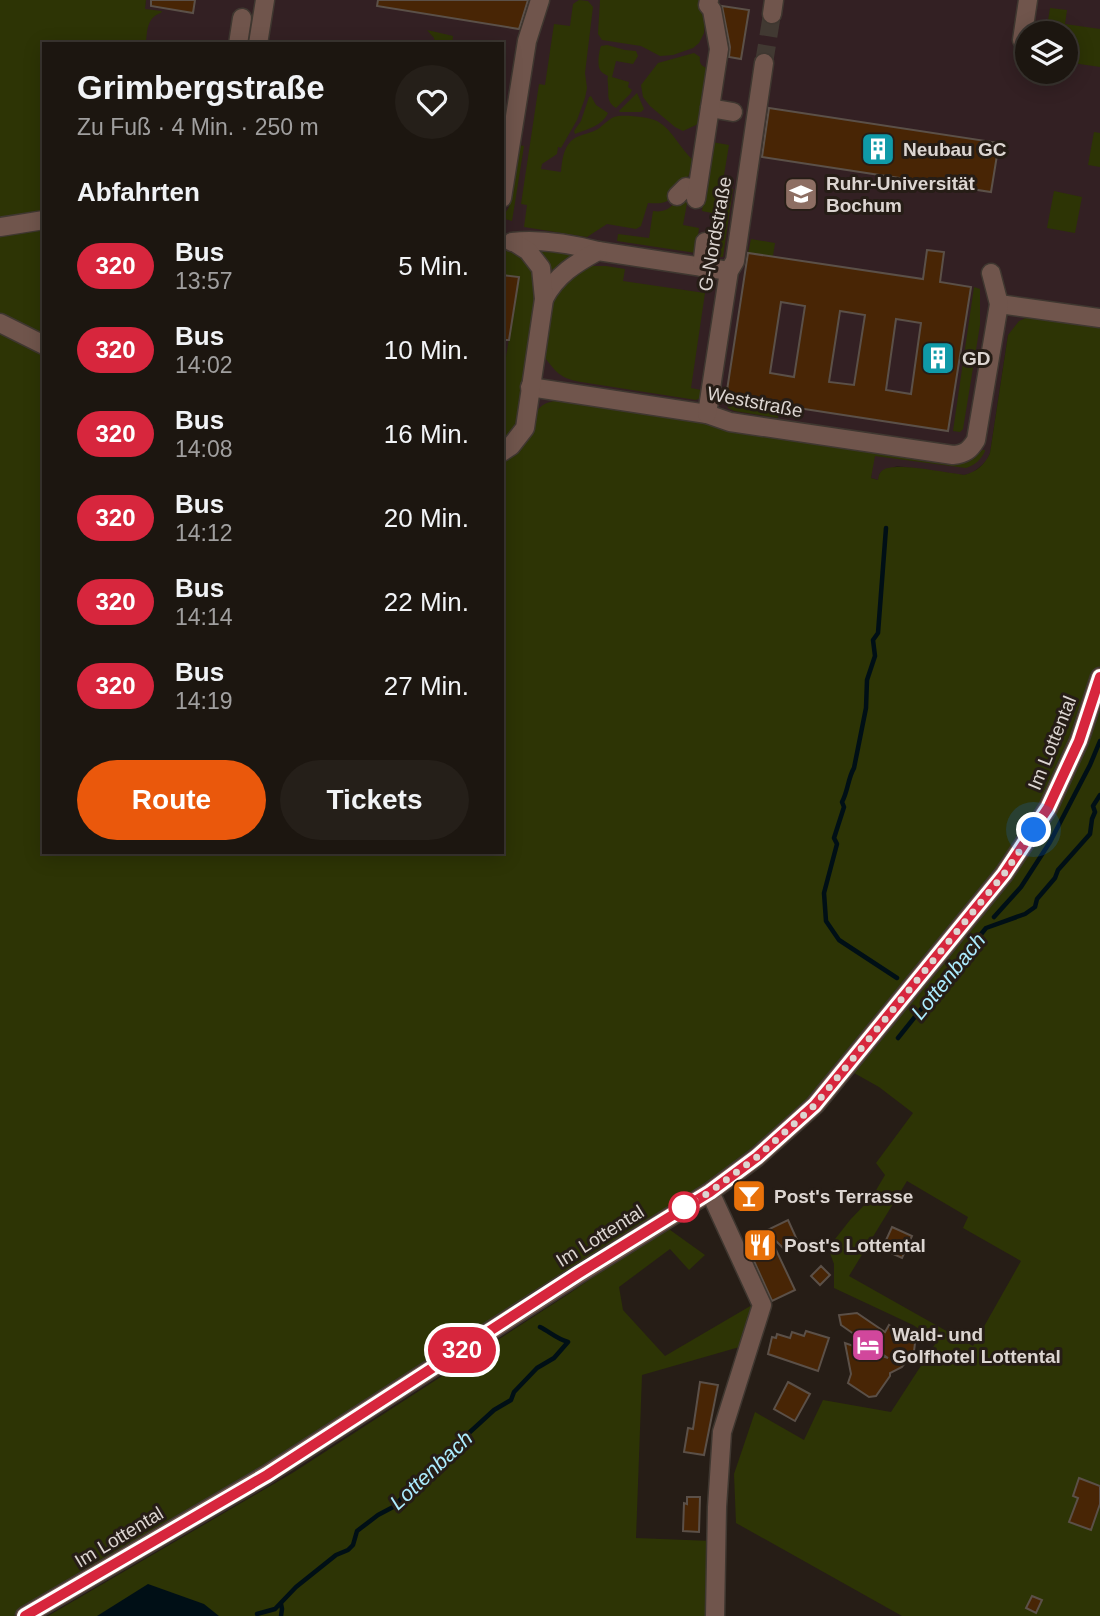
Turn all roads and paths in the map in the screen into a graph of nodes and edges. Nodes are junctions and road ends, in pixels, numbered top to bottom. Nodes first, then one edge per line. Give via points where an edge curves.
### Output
1 (265, 0) edge
2 (540, 0) edge
3 (709, 0) edge
4 (1028, 0) edge
5 (242, 18) dead end
6 (1025, 21) edge
7 (238, 42) edge
8 (258, 42) edge
9 (764, 63) tunnel mouth
10 (504, 185) edge
11 (677, 196) dead end
12 (42, 220) edge
13 (0, 227) edge
14 (508, 241) edge
15 (705, 242) dead end
16 (598, 251) junction
17 (702, 267) junction
18 (730, 271) junction
19 (990, 272) dead end
20 (544, 299) junction
21 (999, 304) junction
22 (1100, 318) edge
23 (0, 323) edge
24 (42, 344) edge
25 (530, 387) junction
26 (707, 414) junction
27 (504, 451) edge
28 (1100, 677) edge
29 (710, 1192) junction
30 (25, 1616) edge
31 (715, 1616) edge

1 - 8 street
2 - 10 street via 527,41
3 - 11 street via 715,118 698,160 696,194 686,187
4 - 6 street
5 - 7 street
9 - 18 street, G-Nordstraße
12 - 13 street
14 - 16 street
14 - 20 street via 528,251 541,268
15 - 17 street
16 - 17 street
16 - 20 street via 551,285
17 - 18 street
18 - 26 street, G-Nordstraße
19 - 21 street
20 - 25 street
21 - 22 street
21 - 26 street, Weststraße via 976,440 963,454 730,422
23 - 24 street
25 - 26 street, Weststraße
25 - 27 street via 524,428
28 - 29 street, Im Lottental via 1079,741 1048,808 1004,874 815,1105
29 - 30 street, Im Lottental via 267,1475
29 - 31 street via 762,1305 722,1432

